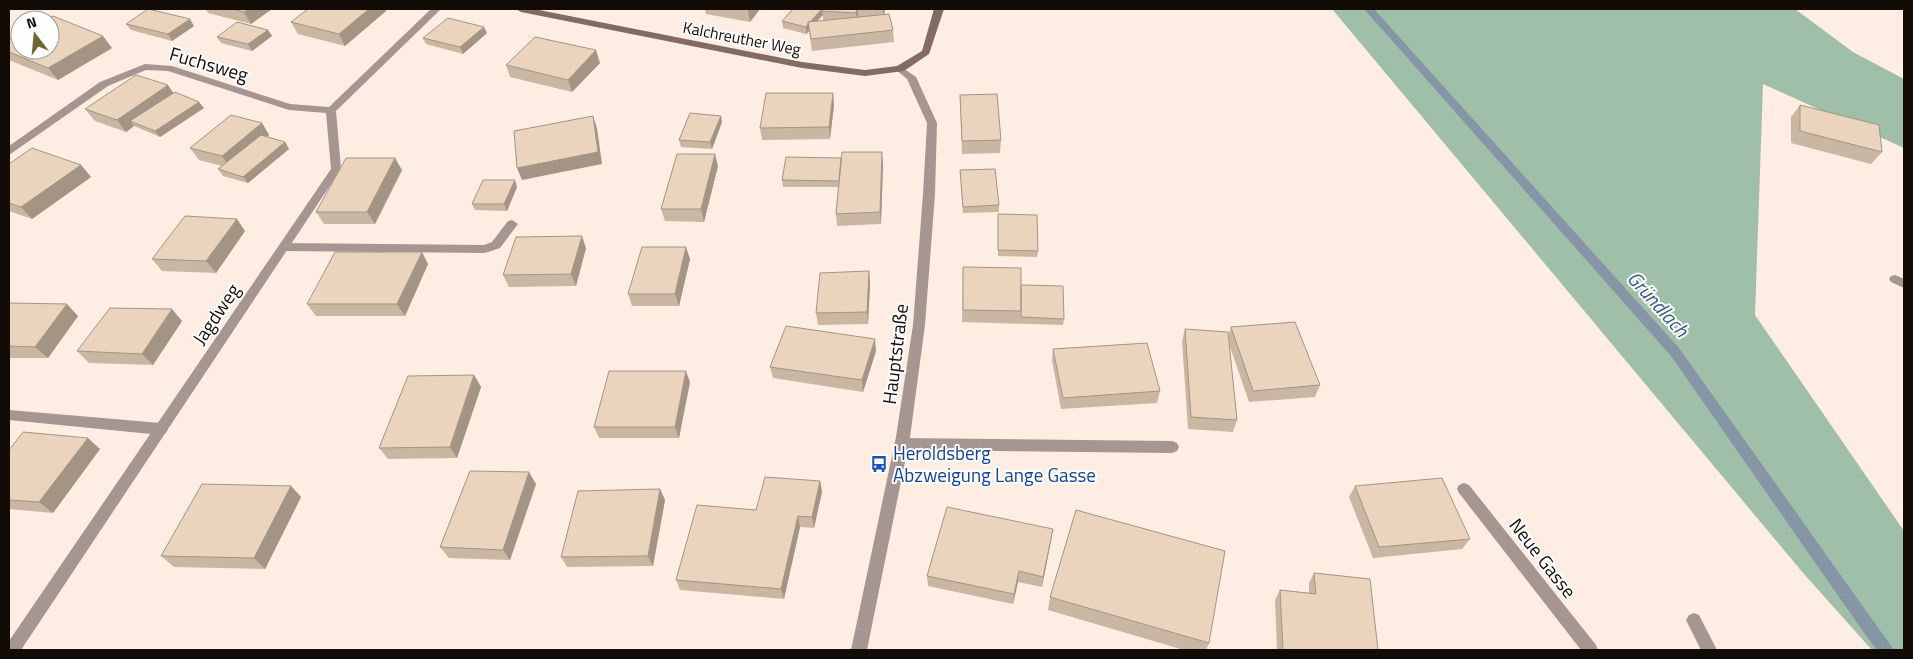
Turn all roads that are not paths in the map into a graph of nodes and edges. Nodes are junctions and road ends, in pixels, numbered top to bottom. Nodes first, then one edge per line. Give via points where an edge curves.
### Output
1 (436, 9) edge
2 (521, 9) edge
3 (939, 9) edge
4 (900, 69) junction
5 (331, 110) junction
6 (9, 151) edge
7 (512, 224) dead end
8 (284, 247) junction
9 (9, 415) edge
10 (161, 429) junction
11 (902, 444) junction
12 (1172, 447) dead end
13 (1464, 489) dead end
14 (1694, 620) dead end
15 (12, 650) edge
16 (859, 650) edge
17 (1590, 650) edge
18 (1709, 650) edge

1 - 5 street
2 - 4 main road, Kalchreuther Weg via 802,65 865,73
3 - 4 main road via 926,52
4 - 11 street, Hauptstraße via 911,77 932,124 919,325
5 - 6 street, Fuchsweg via 289,107 169,68 145,67 104,84
5 - 8 street, Jagdweg via 336,169
7 - 8 street via 496,245 485,250
8 - 10 street, Jagdweg
9 - 10 street
10 - 15 street, Jagdweg
11 - 12 street
11 - 16 street, Hauptstraße
13 - 17 street, Neue Gasse
14 - 18 street

